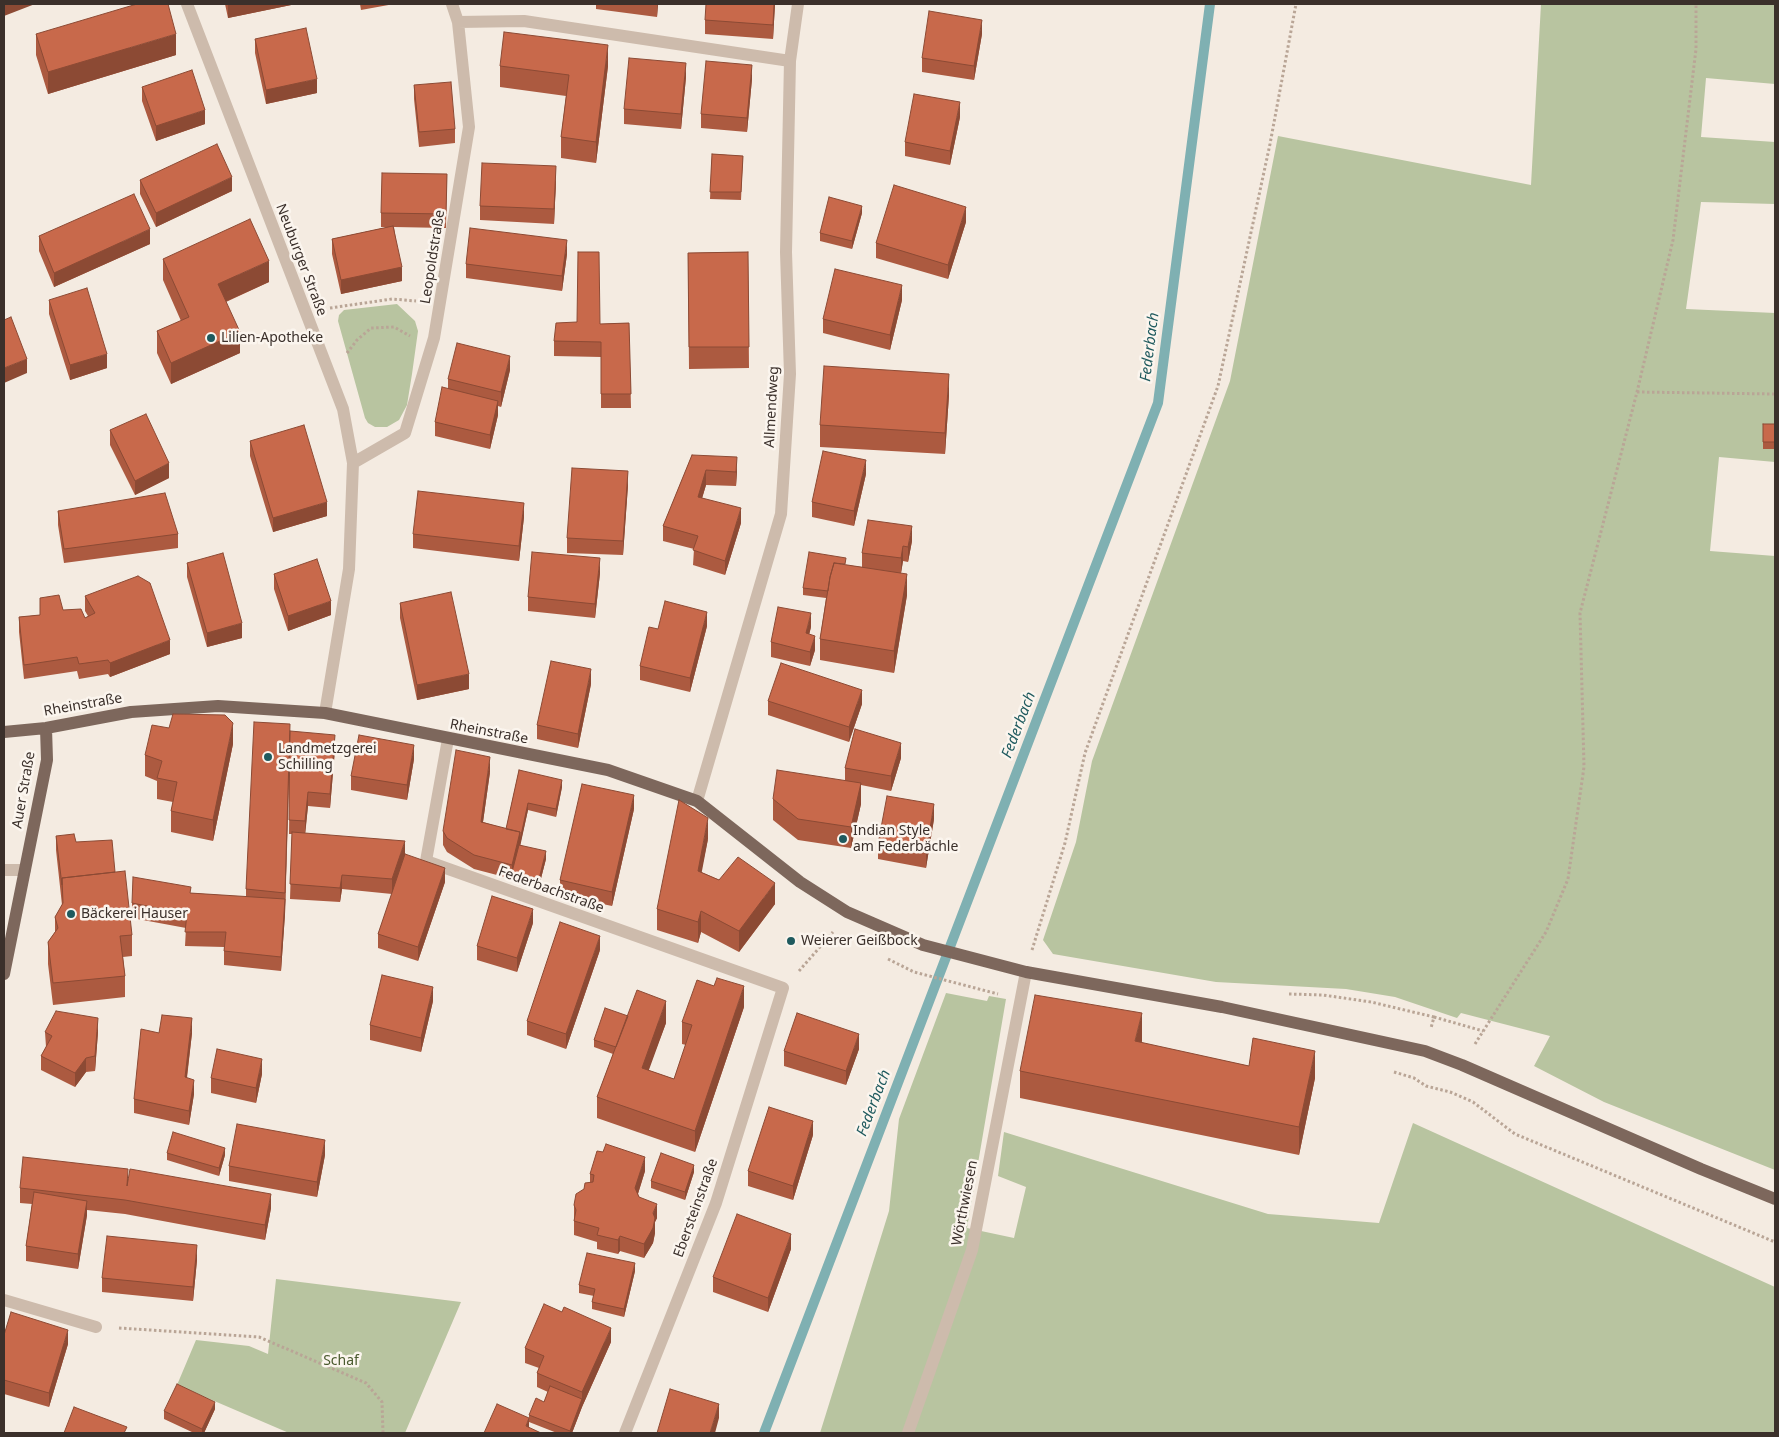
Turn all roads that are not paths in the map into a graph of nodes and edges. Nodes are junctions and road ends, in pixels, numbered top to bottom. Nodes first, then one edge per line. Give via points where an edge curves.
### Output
1 (187, 4) edge
2 (452, 4) edge
3 (798, 4) edge
4 (458, 22) junction
5 (790, 61) junction
6 (353, 463) junction
7 (325, 713) junction
8 (46, 728) junction
9 (4, 732) edge
10 (448, 739) junction
11 (698, 801) junction
12 (4, 870) edge
13 (25, 870) junction
14 (1026, 972) junction
15 (4, 974) edge
16 (783, 988) joint
17 (1775, 1198) edge
18 (4, 1300) edge
19 (96, 1326) road end
20 (625, 1433) edge
21 (908, 1433) edge

1 - 6 street, Neuburger Straße via 343,409
2 - 4 street, Leopoldstraße
3 - 5 street, Allmendweg
4 - 5 street via 524,21
4 - 6 street, Leopoldstraße via 469,127 434,338 406,433
5 - 11 street, Allmendweg via 786,252 790,374 781,514
6 - 7 street, Neuburger Straße via 349,569
7 - 8 main road, Rheinstraße via 218,706 131,712
7 - 10 main road, Rheinstraße
8 - 9 main road, Rheinstraße
8 - 13 main road, Auer Straße via 47,760
10 - 11 main road, Rheinstraße via 608,770
10 - 16 street, Federbachstraße via 426,861
11 - 14 main road, Rheinstraße via 800,882 839,907 923,945
12 - 13 street
13 - 15 main road, Auer Straße
14 - 17 main road, Rheinstraße via 1222,1008 1425,1051
14 - 21 street, Wörthwiesen via 972,1250
16 - 20 street, Ebersteinstraße via 716,1203
18 - 19 street

